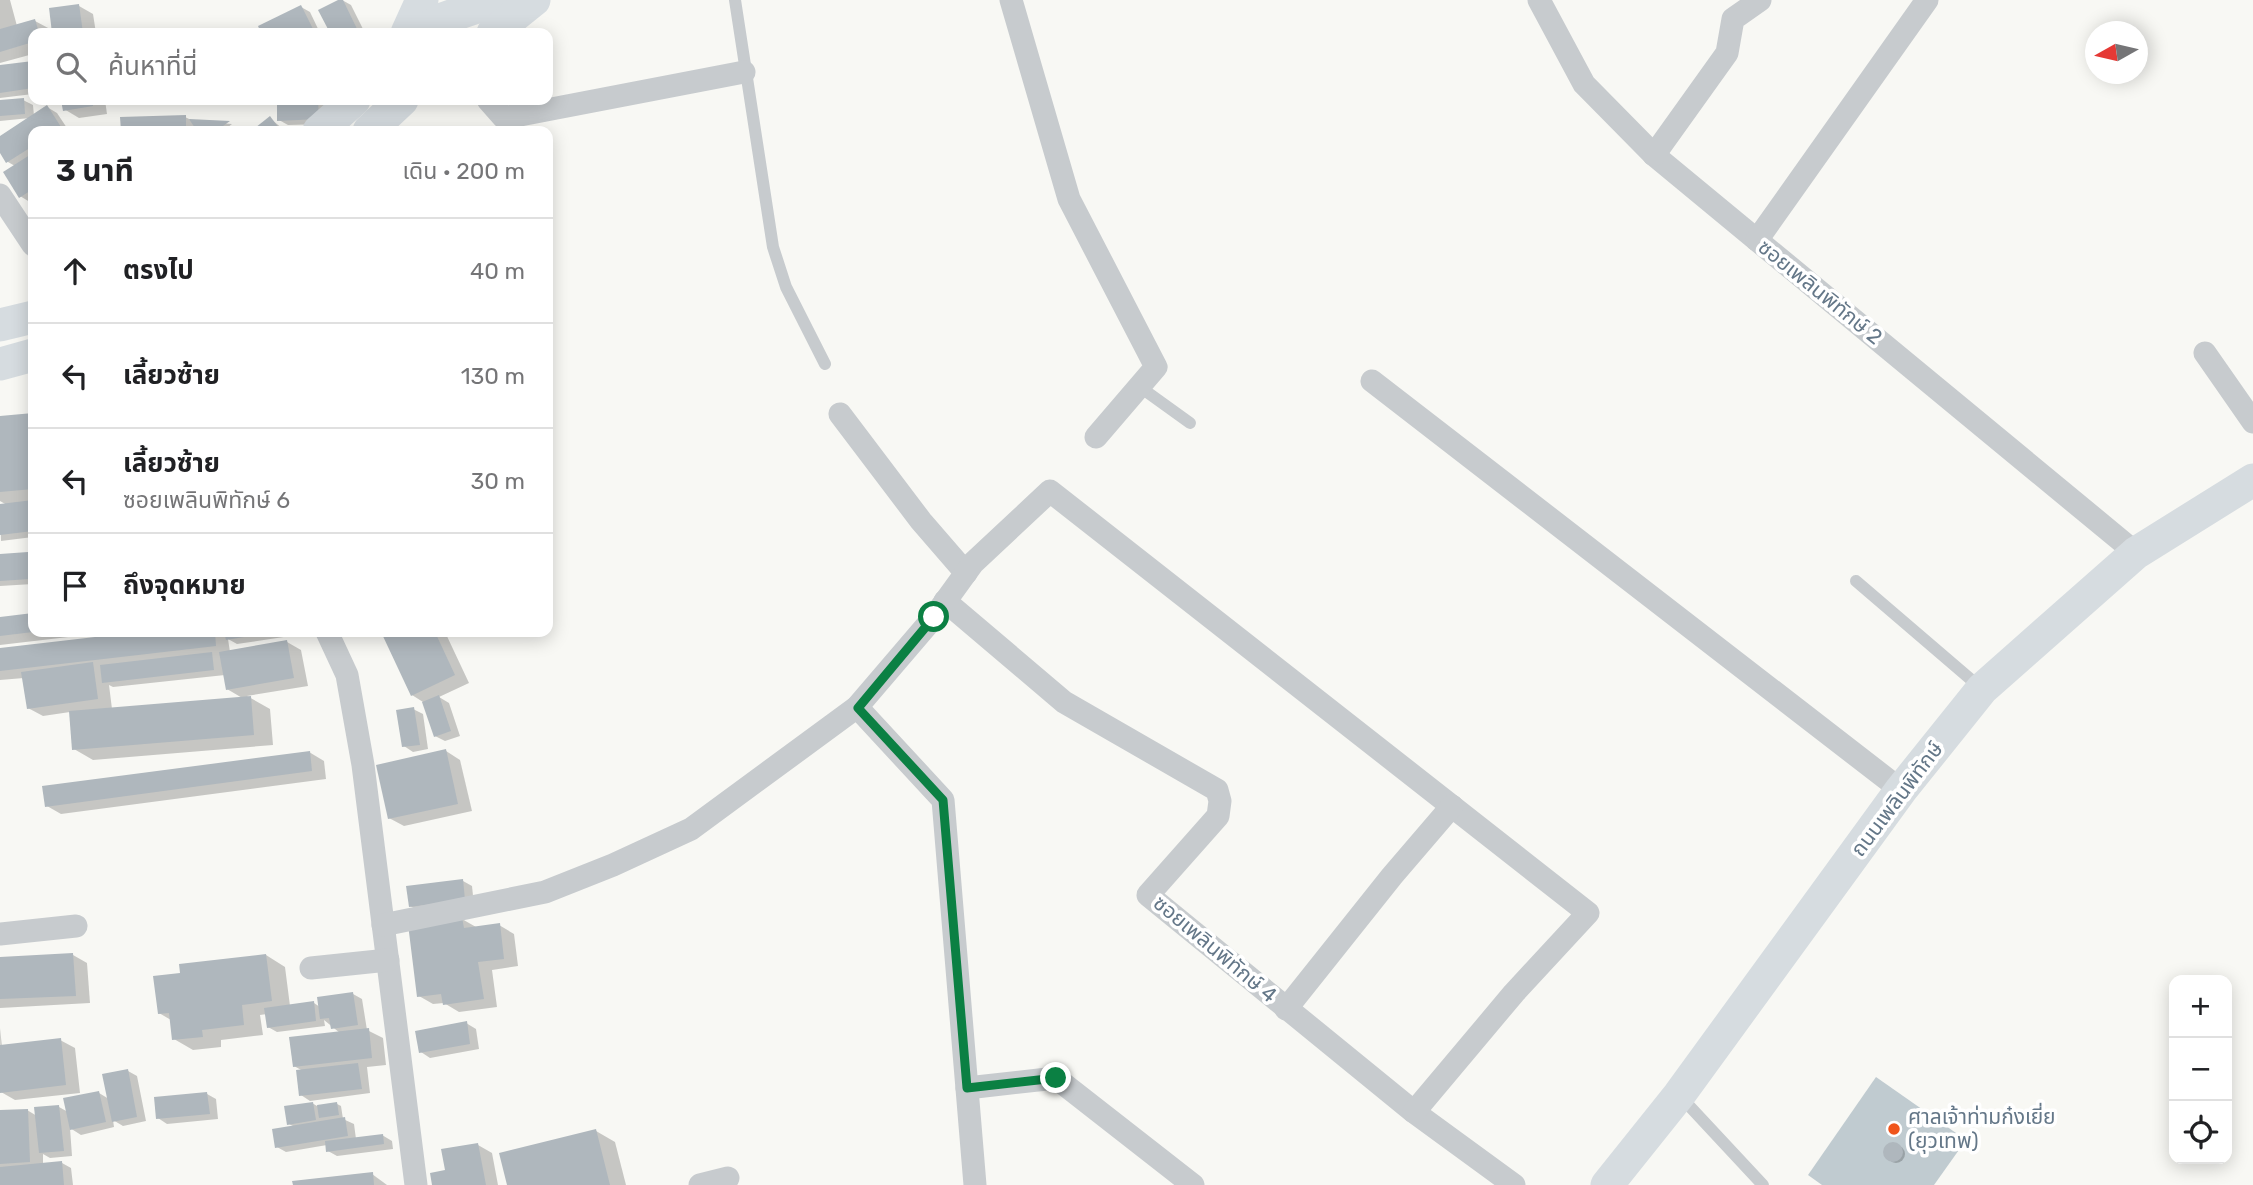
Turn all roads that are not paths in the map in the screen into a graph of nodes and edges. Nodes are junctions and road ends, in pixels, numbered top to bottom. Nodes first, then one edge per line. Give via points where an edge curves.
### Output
1 (498, 0) edge
2 (534, 0) edge
3 (735, 0) edge
4 (1011, 0) edge
5 (1539, 0) edge
6 (1760, 0) edge
7 (1927, 0) edge
8 (435, 17) edge
9 (416, 28) edge
10 (499, 28) edge
11 (744, 72) junction
12 (348, 105) edge
13 (397, 105) edge
14 (492, 105) edge
15 (325, 126) edge
16 (374, 126) edge
17 (1654, 155) junction
18 (0, 195) edge
19 (28, 237) edge
20 (1756, 240) junction
21 (28, 318) edge
22 (0, 325) edge
23 (2205, 353) dead end
24 (28, 356) edge
25 (0, 364) edge
26 (825, 364) dead end
27 (1372, 381) dead end
28 (1140, 387) junction
29 (840, 414) dead end
30 (1190, 422) dead end
31 (2253, 422) edge
32 (1096, 438) dead end
33 (2253, 480) edge
34 (2136, 553) junction
35 (966, 573) junction
36 (1856, 582) dead end
37 (946, 601) junction
38 (329, 637) edge
39 (1982, 690) junction
40 (858, 708) junction
41 (1902, 790) junction
42 (1452, 806) junction
43 (383, 925) junction
44 (76, 926) dead end
45 (0, 934) edge
46 (388, 960) junction
47 (311, 968) dead end
48 (1286, 1009) junction
49 (967, 1088) junction
50 (1679, 1095) junction
51 (1415, 1112) junction
52 (728, 1178) dead end
53 (416, 1185) edge
54 (700, 1185) edge
55 (975, 1185) edge
56 (1193, 1185) edge
57 (1514, 1185) edge
58 (1608, 1185) edge
59 (1763, 1185) edge

1 - 8 main road
2 - 10 main road
3 - 11 lane
4 - 28 street via 1069,200 1156,367
5 - 17 street, ซอยเพลินพิทักษ์ 2 via 1584,84
6 - 17 street via 1733,19 1727,53
7 - 20 street
8 - 9 main road
11 - 14 street via 515,116 503,117
11 - 26 lane via 773,247 786,287
12 - 15 main road
13 - 16 main road
17 - 20 street, ซอยเพลินพิทักษ์ 2
18 - 19 street
20 - 34 street, ซอยเพลินพิทักษ์ 2
21 - 22 main road
23 - 31 street
24 - 25 main road
27 - 41 street
28 - 30 lane
28 - 32 street
29 - 35 street
33 - 34 main road, ถนนเพลินพิทักษ์
34 - 39 main road, ถนนเพลินพิทักษ์
35 - 37 street
35 - 42 street via 1050,491
36 - 39 lane
37 - 40 street
37 - 48 street, ซอยเพลินพิทักษ์ 4 via 1064,702 1217,790 1218,816 1148,895
38 - 43 street via 347,675
39 - 41 main road, ถนนเพลินพิทักษ์
40 - 43 street via 691,829 614,865 545,892
40 - 49 street via 943,800
41 - 50 main road, ถนนเพลินพิทักษ์
42 - 48 street
42 - 51 street via 1588,913
43 - 46 street
44 - 45 street
46 - 47 street
46 - 53 street
48 - 51 street, ซอยเพลินพิทักษ์ 4
49 - 55 street
49 - 56 street via 1056,1078
50 - 58 main road, ถนนเพลินพิทักษ์
50 - 59 lane
51 - 57 street, ซอยเพลินพิทักษ์ 4
52 - 54 street

